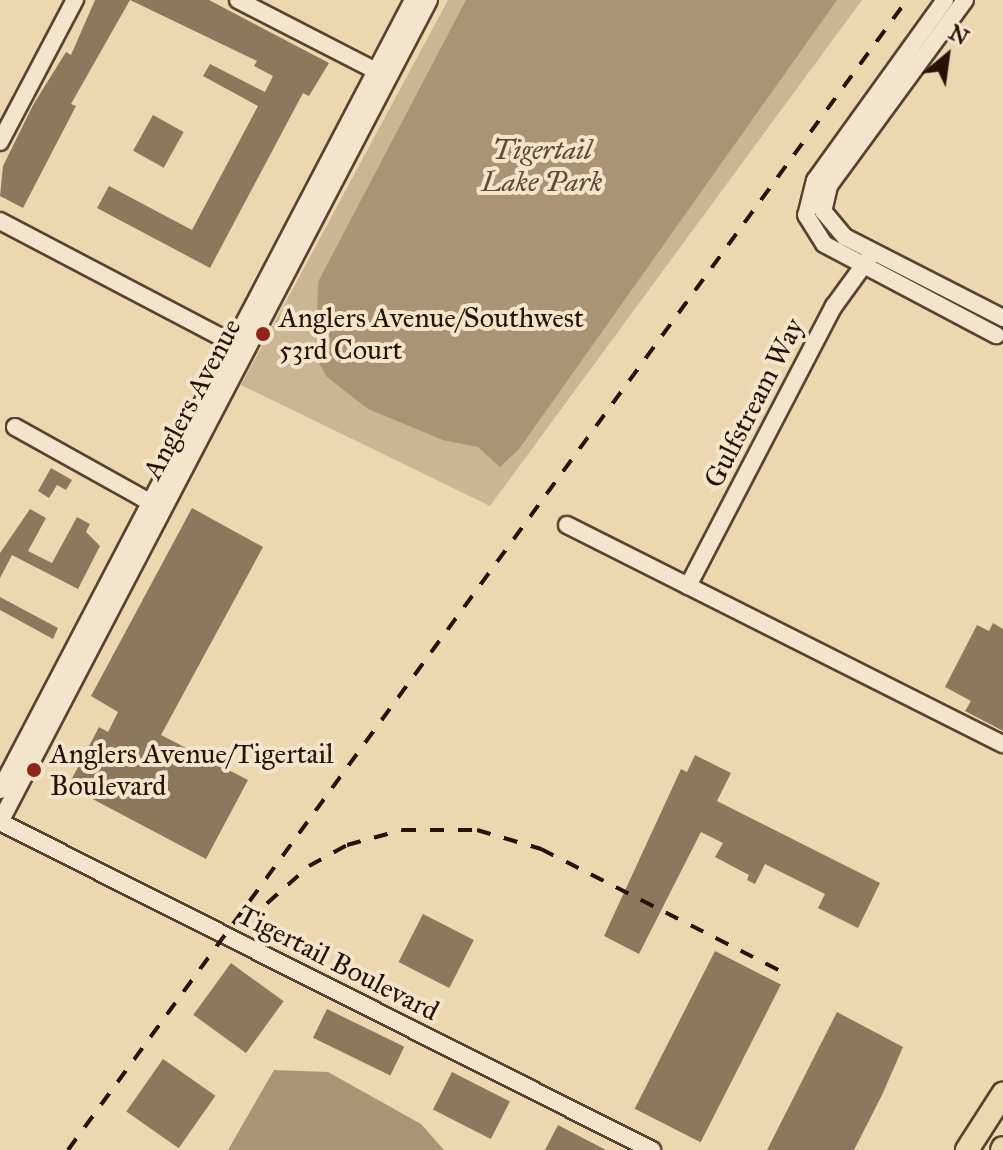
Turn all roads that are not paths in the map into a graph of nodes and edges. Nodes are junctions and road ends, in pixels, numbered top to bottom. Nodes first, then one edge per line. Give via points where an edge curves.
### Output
1 (75, 0) edge
2 (238, 0) edge
3 (413, 0) edge
4 (429, 0) edge
5 (945, 0) edge
6 (965, 0) edge
7 (376, 71) junction
8 (0, 142) edge
9 (0, 221) edge
10 (870, 258) junction
11 (1003, 318) edge
12 (996, 335) dead end
13 (240, 347) junction
14 (15, 427) dead end
15 (150, 502) junction
16 (567, 525) dead end
17 (688, 586) junction
18 (1003, 744) edge
19 (0, 790) edge
20 (0, 822) edge
21 (1003, 1094) edge
22 (1003, 1105) edge
23 (652, 1150) edge
24 (967, 1150) edge
25 (983, 1150) edge

1 - 8 street
2 - 7 street
3 - 7 street, Anglers Avenue
4 - 13 street, Anglers Avenue
5 - 10 street via 810,190 810,228 824,244
6 - 10 street via 823,199 835,231
7 - 13 street, Anglers Avenue
9 - 13 street
10 - 11 street
10 - 12 street
10 - 17 street, Gulfstream Way via 834,306
13 - 15 street, Anglers Avenue
13 - 20 street, Anglers Avenue
14 - 15 street
15 - 19 street, Anglers Avenue
16 - 17 street
17 - 18 street
20 - 23 street, Tigertail Boulevard
21 - 24 highway
22 - 25 highway

